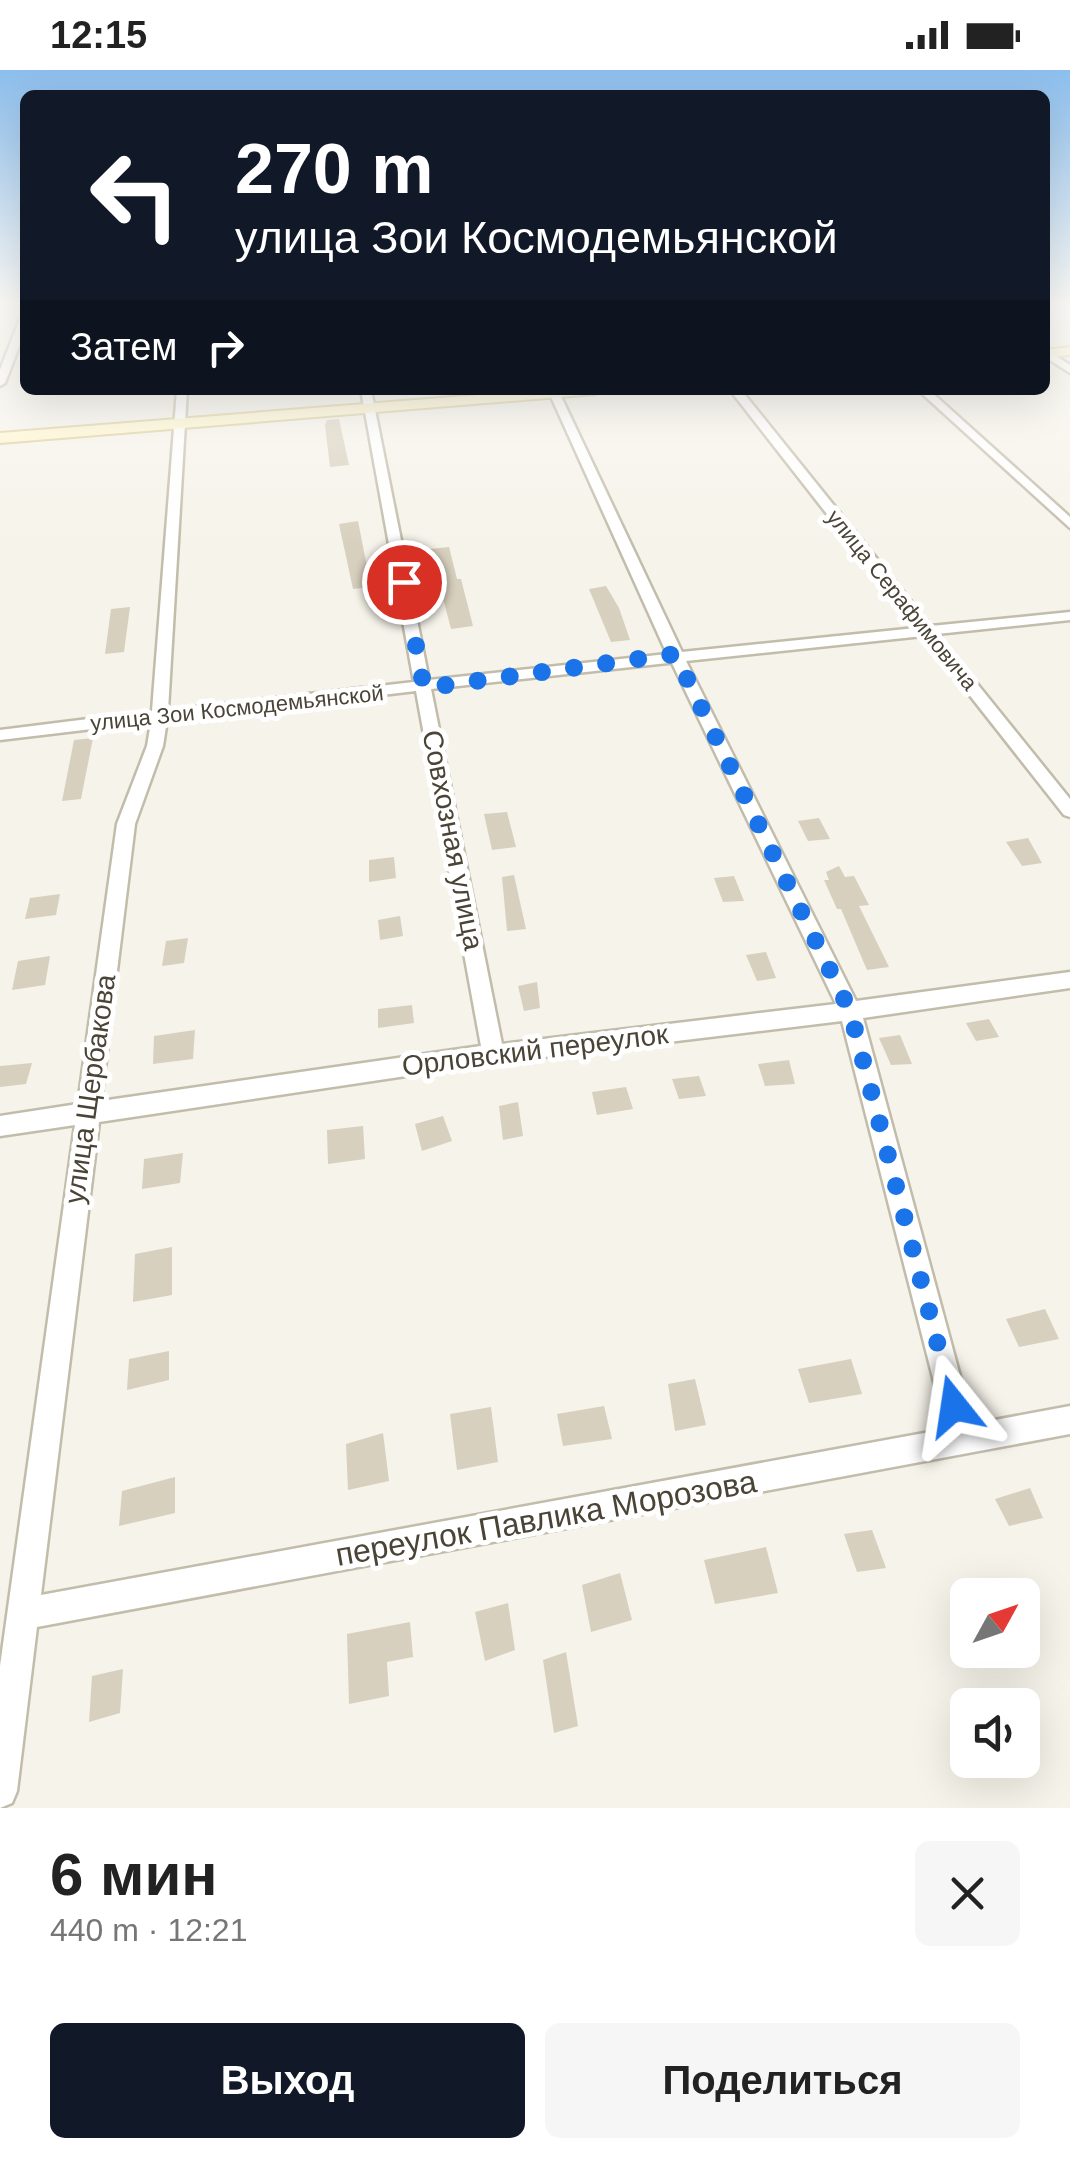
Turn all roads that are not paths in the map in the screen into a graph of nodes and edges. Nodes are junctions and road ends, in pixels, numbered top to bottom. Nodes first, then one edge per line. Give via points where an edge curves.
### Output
1 (182, 395) edge
2 (474, 395) edge
3 (554, 395) edge
4 (739, 395) edge
5 (928, 395) edge
6 (369, 399) edge
7 (179, 423) junction
8 (0, 438) edge
9 (1070, 524) edge
10 (1070, 616) edge
11 (926, 631) junction
12 (675, 654) junction
13 (424, 688) junction
14 (160, 715) junction
15 (0, 735) edge
16 (1070, 810) edge
17 (1070, 980) edge
18 (850, 1011) junction
19 (493, 1054) junction
20 (86, 1113) junction
21 (0, 1126) edge
22 (1070, 1420) edge
23 (964, 1442) junction
24 (22, 1614) junction
25 (0, 1791) edge

1 - 7 street, улица Щербакова
2 - 6 street
3 - 12 street
4 - 11 street, улица Серафимовича
5 - 9 street
6 - 7 street
6 - 13 street, Совхозная улица
7 - 8 street
7 - 14 street, улица Щербакова
10 - 11 street, улица Зои Космодемьянской
11 - 12 street, улица Зои Космодемьянской
11 - 16 street, улица Серафимовича
12 - 13 street, улица Зои Космодемьянской
12 - 18 street
13 - 14 street, улица Зои Космодемьянской
13 - 19 street, Совхозная улица
14 - 15 street, улица Зои Космодемьянской
14 - 20 street, улица Щербакова via 126,824
17 - 18 street, Орловский переулок
18 - 19 street, Орловский переулок
18 - 23 street
19 - 20 street, Орловский переулок
20 - 21 street, Орловский переулок
20 - 24 street, улица Щербакова
22 - 23 street, переулок Павлика Морозова
23 - 24 street, переулок Павлика Морозова
24 - 25 street, улица Щербакова

